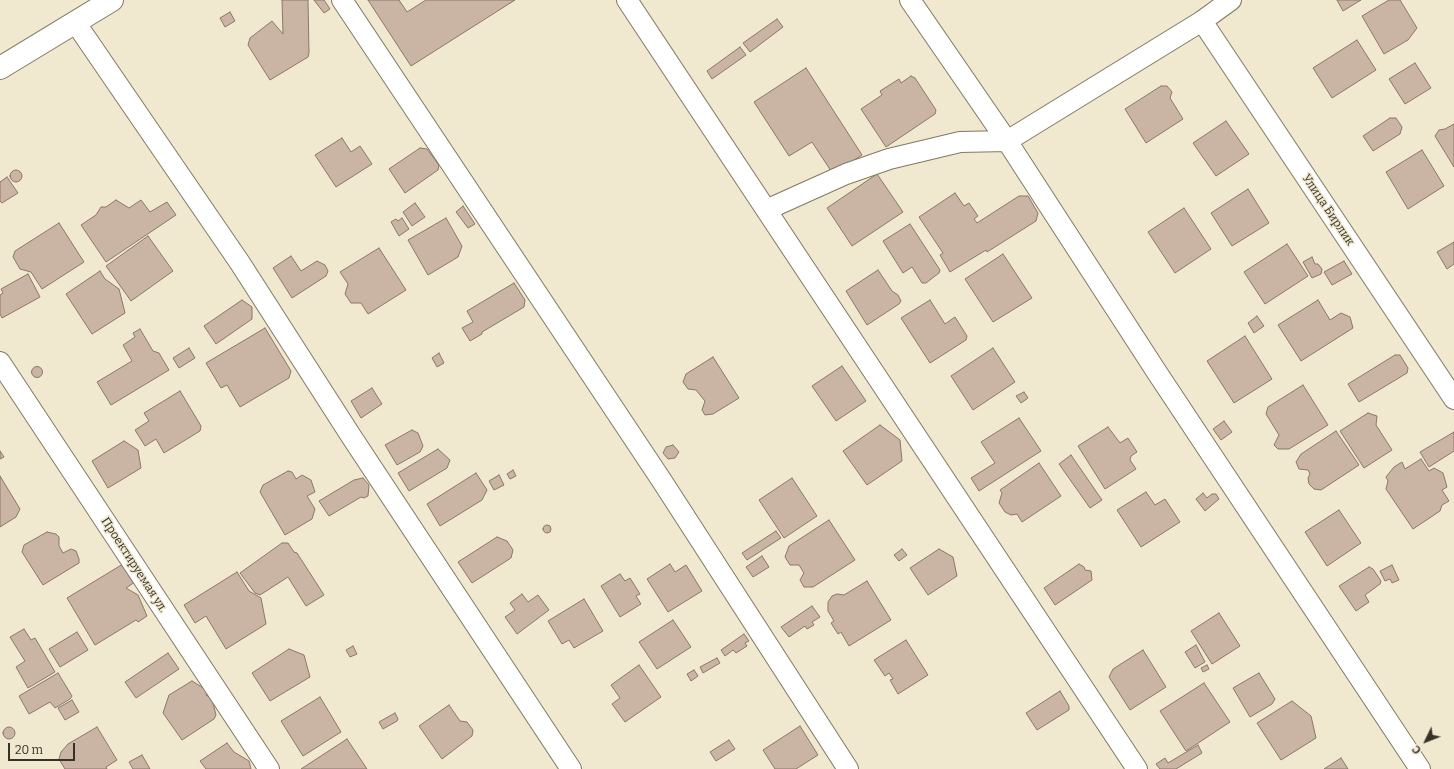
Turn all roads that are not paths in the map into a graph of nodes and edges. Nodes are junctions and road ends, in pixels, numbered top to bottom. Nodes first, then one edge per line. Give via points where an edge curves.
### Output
1 (112, 0) edge
2 (342, 0) edge
3 (627, 0) edge
4 (910, 0) edge
5 (1231, 0) edge
6 (1202, 21) junction
7 (75, 22) junction
8 (0, 68) edge
9 (1007, 141) junction
10 (766, 210) junction
11 (0, 362) edge
12 (1454, 399) edge
13 (269, 769) edge
14 (571, 769) edge
15 (848, 769) edge
16 (1137, 769) edge
17 (1420, 769) edge

1 - 7 main road
2 - 15 street via 662,481
3 - 10 street
4 - 9 street
5 - 6 street
6 - 9 street
6 - 12 street, Улица Бирлик
7 - 8 main road
7 - 14 street via 240,263
9 - 10 street via 960,142 889,159 846,174
9 - 17 street
10 - 16 street
11 - 13 street, Проектируемая ул.

